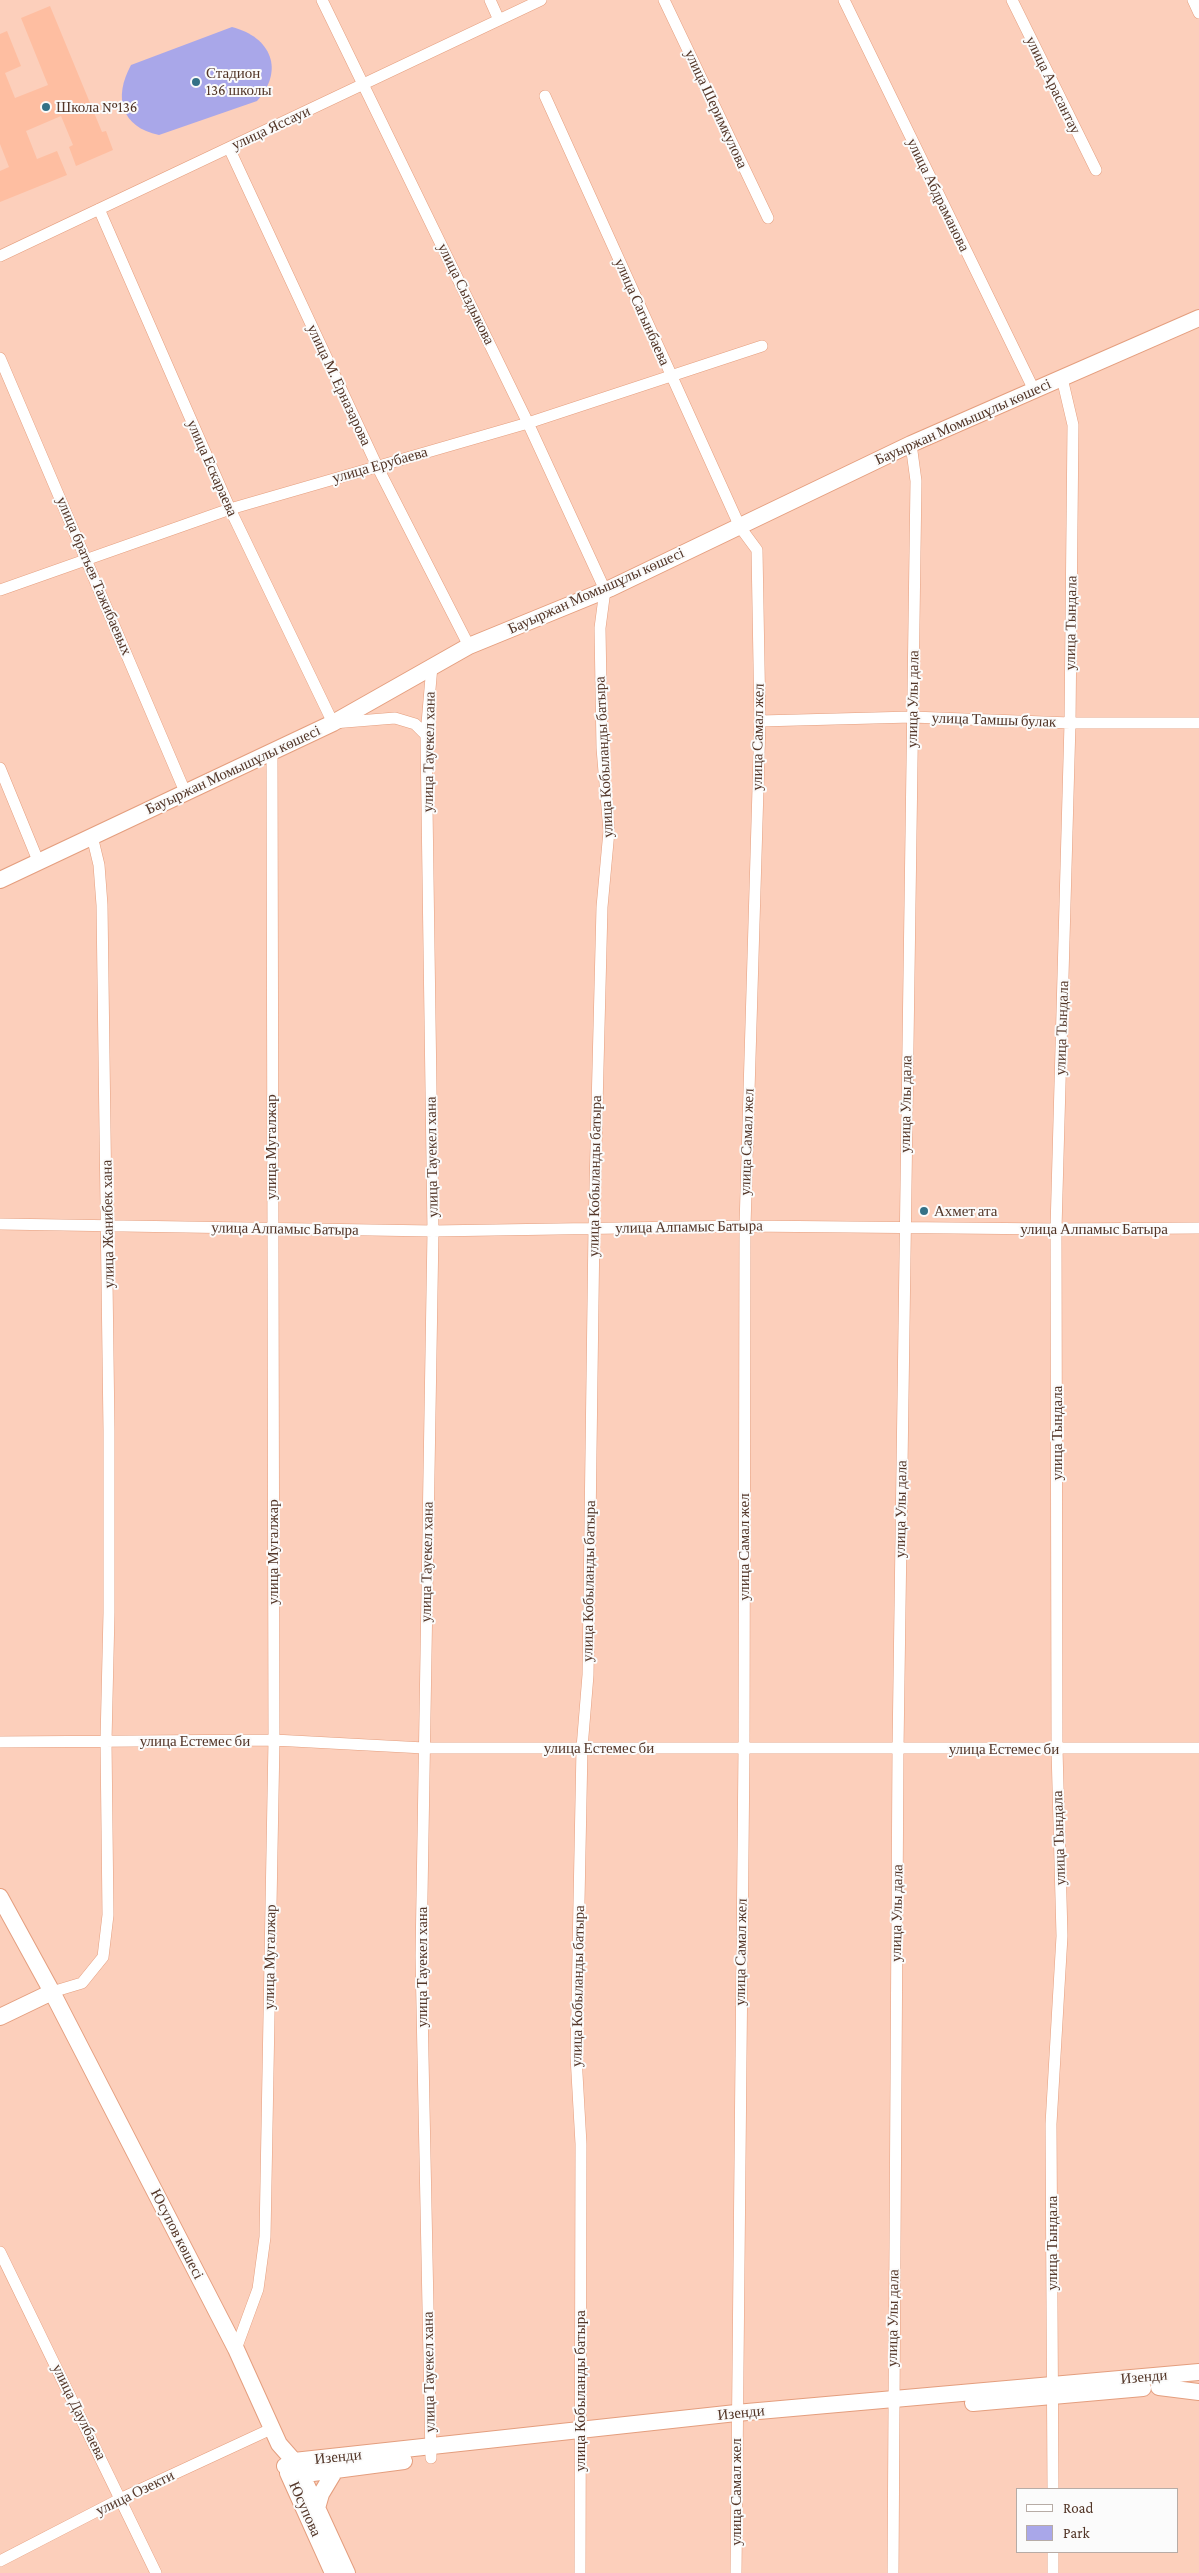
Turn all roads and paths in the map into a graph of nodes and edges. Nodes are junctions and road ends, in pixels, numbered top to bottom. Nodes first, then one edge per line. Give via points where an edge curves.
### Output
1 (322, 0) edge
2 (490, 0) edge
3 (541, 0) edge
4 (664, 0) edge
5 (844, 0) edge
6 (1012, 0) edge
7 (1193, 0) edge
8 (1199, 13) edge
9 (499, 20) junction
10 (364, 84) junction
11 (545, 96) dead end
12 (229, 148) junction
13 (1096, 170) dead end
14 (100, 209) junction
15 (768, 218) dead end
16 (0, 256) edge
17 (1199, 318) edge
18 (762, 346) dead end
19 (0, 358) edge
20 (671, 375) junction
21 (1062, 378) junction
22 (1034, 390) junction
23 (528, 423) junction
24 (911, 444) junction
25 (377, 466) junction
26 (230, 510) junction
27 (740, 527) junction
28 (88, 561) junction
29 (0, 590) edge
30 (605, 590) junction
31 (469, 646) junction
32 (432, 666) junction
33 (912, 717) junction
34 (760, 721) junction
35 (333, 723) junction
36 (1070, 723) junction
37 (1199, 724) edge
38 (426, 735) junction
39 (272, 752) junction
40 (0, 768) edge
41 (186, 794) junction
42 (92, 836) junction
43 (39, 863) junction
44 (0, 880) edge
45 (0, 1224) edge
46 (108, 1225) junction
47 (745, 1226) junction
48 (594, 1228) junction
49 (904, 1228) junction
50 (1199, 1228) edge
51 (271, 1230) junction
52 (1056, 1230) junction
53 (433, 1231) junction
54 (274, 1740) junction
55 (106, 1741) junction
56 (0, 1742) edge
57 (424, 1748) junction
58 (582, 1748) junction
59 (1199, 1748) edge
60 (744, 1749) junction
61 (898, 1749) junction
62 (1057, 1750) junction
63 (0, 1897) edge
64 (52, 1992) junction
65 (0, 2017) edge
66 (0, 2252) edge
67 (236, 2349) junction
68 (1199, 2360) edge
69 (1199, 2372) edge
70 (1156, 2382) junction
71 (1199, 2384) edge
72 (1053, 2390) junction
73 (1199, 2392) edge
74 (892, 2404) junction
75 (736, 2419) junction
76 (271, 2429) junction
77 (580, 2435) junction
78 (279, 2444) joint
79 (430, 2453) junction
80 (293, 2469) junction
81 (336, 2469) junction
82 (1053, 2488) edge
83 (122, 2498) junction
84 (317, 2508) junction
85 (1053, 2553) edge
86 (0, 2561) edge
87 (156, 2573) edge
88 (333, 2573) edge
89 (347, 2573) edge
90 (580, 2573) edge
91 (736, 2573) edge
92 (893, 2573) edge
93 (1053, 2573) edge

1 - 10 street, улица Сыздыкова
2 - 9 street
3 - 9 street, улица Яссауи
4 - 15 street, улица Шеримкулова
5 - 22 street, улица Абдраманова
6 - 13 street, улица Арасантау
7 - 8 street
9 - 10 street, улица Яссауи
10 - 12 street, улица Яссауи
10 - 23 street, улица Сыздыкова
11 - 20 street, улица Сагынбаева
12 - 14 street, улица Яссауи
12 - 25 street, улица М. Ерназарова
14 - 16 street, улица Яссауи
14 - 26 street, улица Ескараева
17 - 21 street, Бауыржан Момышұлы көшесі
18 - 20 street, улица Ерубаева
19 - 28 street, улица братьев Тажибаевых
20 - 23 street, улица Ерубаева
20 - 27 street, улица Сагынбаева
21 - 22 street, Бауыржан Момышұлы көшесі
21 - 36 street, улица Тындала via 1073,425
22 - 24 street, Бауыржан Момышұлы көшесі
23 - 25 street, улица Ерубаева
23 - 30 street, улица Сыздыкова
24 - 27 street, Бауыржан Момышұлы көшесі
24 - 33 street, улица Улы дала via 916,481
25 - 26 street, улица Ерубаева
25 - 31 street, улица М. Ерназарова
26 - 28 street, улица Ерубаева
26 - 35 street, улица Ескараева
27 - 30 street, Бауыржан Момышұлы көшесі
27 - 34 street, улица Самал жел via 757,550
28 - 29 street, улица Ерубаева
28 - 41 street, улица братьев Тажибаевых
30 - 31 street, Бауыржан Момышұлы көшесі
30 - 48 street, улица Кобыланды батыра via 600,655 602,748 610,831 602,906
31 - 32 street, Бауыржан Момышұлы көшесі
32 - 35 street, Бауыржан Момышұлы көшесі
32 - 38 street, улица Тауекел хана
33 - 34 street, улица Тамшы булак
33 - 36 street, улица Тамшы булак
33 - 49 street, улица Улы дала
34 - 47 street, улица Самал жел
35 - 38 street via 395,718 415,724
35 - 39 street, Бауыржан Момышұлы көшесі
36 - 37 street, улица Тамшы булак
36 - 52 street, улица Тындала
38 - 53 street, улица Тауекел хана
39 - 41 street, Бауыржан Момышұлы көшесі
39 - 51 street, улица Мугалжар
40 - 43 street
41 - 42 street, Бауыржан Момышұлы көшесі
42 - 43 street, Бауыржан Момышұлы көшесі
42 - 46 street, улица Жанибек хана via 99,865 102,905
43 - 44 street, Бауыржан Момышұлы көшесі
45 - 46 street, улица Алпамыс Батыра
46 - 51 street, улица Алпамыс Батыра
46 - 55 street, улица Жанибек хана via 109,1613
47 - 48 street, улица Алпамыс Батыра
47 - 49 street, улица Алпамыс Батыра
47 - 60 street, улица Самал жел
48 - 53 street, улица Алпамыс Батыра
48 - 58 street, улица Кобыланды батыра via 588,1666
49 - 52 street, улица Алпамыс Батыра
49 - 61 street, улица Улы дала
50 - 52 street, улица Алпамыс Батыра
51 - 53 street, улица Алпамыс Батыра
51 - 54 street, улица Мугалжар
52 - 62 street, улица Тындала
53 - 57 street, улица Тауекел хана
54 - 55 street, улица Естемес би
54 - 57 street, улица Естемес би
54 - 67 street, улица Мугалжар via 265,2237 258,2289
55 - 56 street, улица Естемес би
55 - 64 street, улица Жанибек хана via 108,1915 103,1957 82,1983
57 - 58 street, улица Естемес би
57 - 79 street, улица Тауекел хана via 421,1956
58 - 60 street, улица Естемес би
58 - 77 street, улица Кобыланды батыра via 576,2056 581,2144
59 - 62 street, улица Естемес би
60 - 61 street, улица Естемес би
60 - 75 street, улица Самал жел
61 - 62 street, улица Естемес би
61 - 74 street, улица Улы дала
62 - 72 street, улица Тындала via 1062,1936 1051,2124
63 - 64 street, Юсупов көшесі
64 - 65 street
64 - 67 street, Юсупов көшесі
66 - 83 street, улица Даулбаева
67 - 76 street, Юсупов көшесі
68 - 70 street
69 - 70 street, Изенди
70 - 71 street, Изенди
70 - 72 street, Изенди
70 - 73 street
72 - 74 street, Изенди
72 - 82 street, улица Тындала
74 - 75 street, Изенди
74 - 92 street, улица Улы дала
75 - 77 street, Изенди
75 - 91 street, улица Самал жел
76 - 78 street, Юсупов көшесі
76 - 83 street, улица Озекти
77 - 79 street, Изенди
77 - 90 street, улица Кобыланды батыра
78 - 80 street, Юсупова
79 - 80 street, Изенди
79 - 81 street, Изенди
80 - 81 street, Изенди
80 - 84 street
80 - 88 street, Юсупова
81 - 84 street via 320,2494
83 - 86 street, улица Озекти
83 - 87 street, улица Даулбаева
84 - 89 street
85 - 93 street

